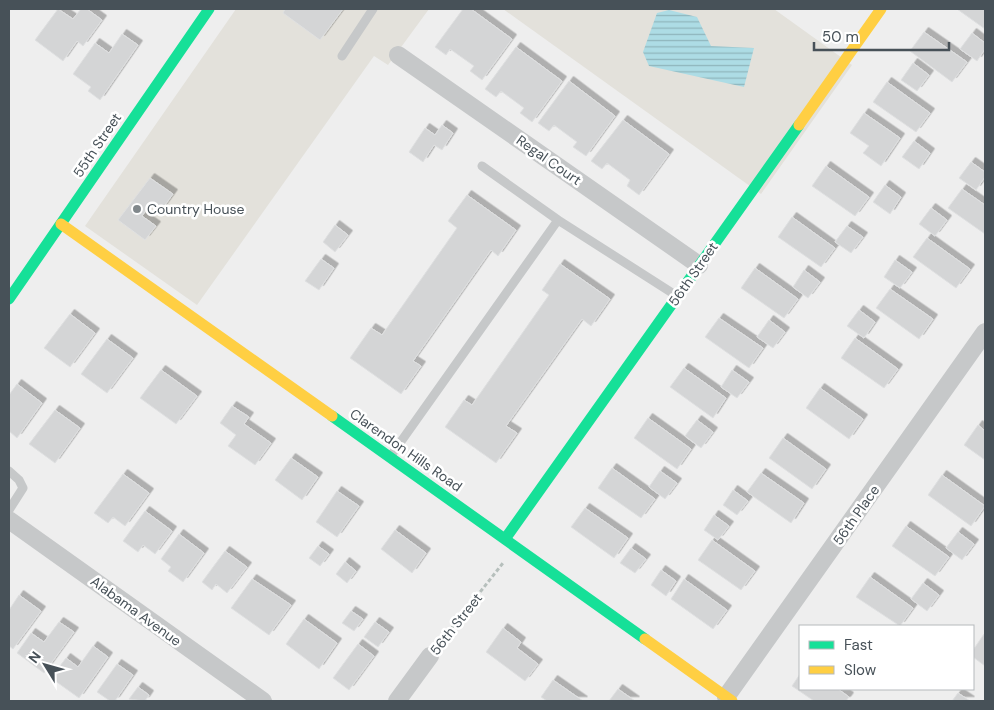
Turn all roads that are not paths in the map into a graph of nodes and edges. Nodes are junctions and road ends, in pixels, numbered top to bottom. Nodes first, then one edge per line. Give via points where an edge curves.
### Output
1 (209, 9) edge
2 (373, 9) edge
3 (881, 9) edge
4 (398, 55) dead end
5 (342, 56) dead end
6 (482, 166) dead end
7 (558, 220) junction
8 (62, 224) junction
9 (699, 265) junction
10 (677, 296) junction
11 (9, 299) edge
12 (985, 332) edge
13 (390, 457) junction
14 (9, 471) edge
15 (9, 510) edge
16 (9, 520) edge
17 (505, 540) junction
18 (430, 656) road end
19 (729, 699) edge
20 (263, 701) edge
21 (397, 701) edge

1 - 8 street, 55th Street
2 - 5 lane
3 - 9 street, 56th Street
4 - 9 street, Regal Court
6 - 7 lane
7 - 10 lane
7 - 13 lane
8 - 11 street, 55th Street
8 - 13 street, Clarendon Hills Road
9 - 10 street, 56th Street
10 - 17 street, 56th Street
12 - 19 street, 56th Place
13 - 17 street, Clarendon Hills Road
14 - 15 lane via 20,480 22,488
16 - 20 street, Alabama Avenue
17 - 19 street, Clarendon Hills Road
18 - 21 street, 56th Street

